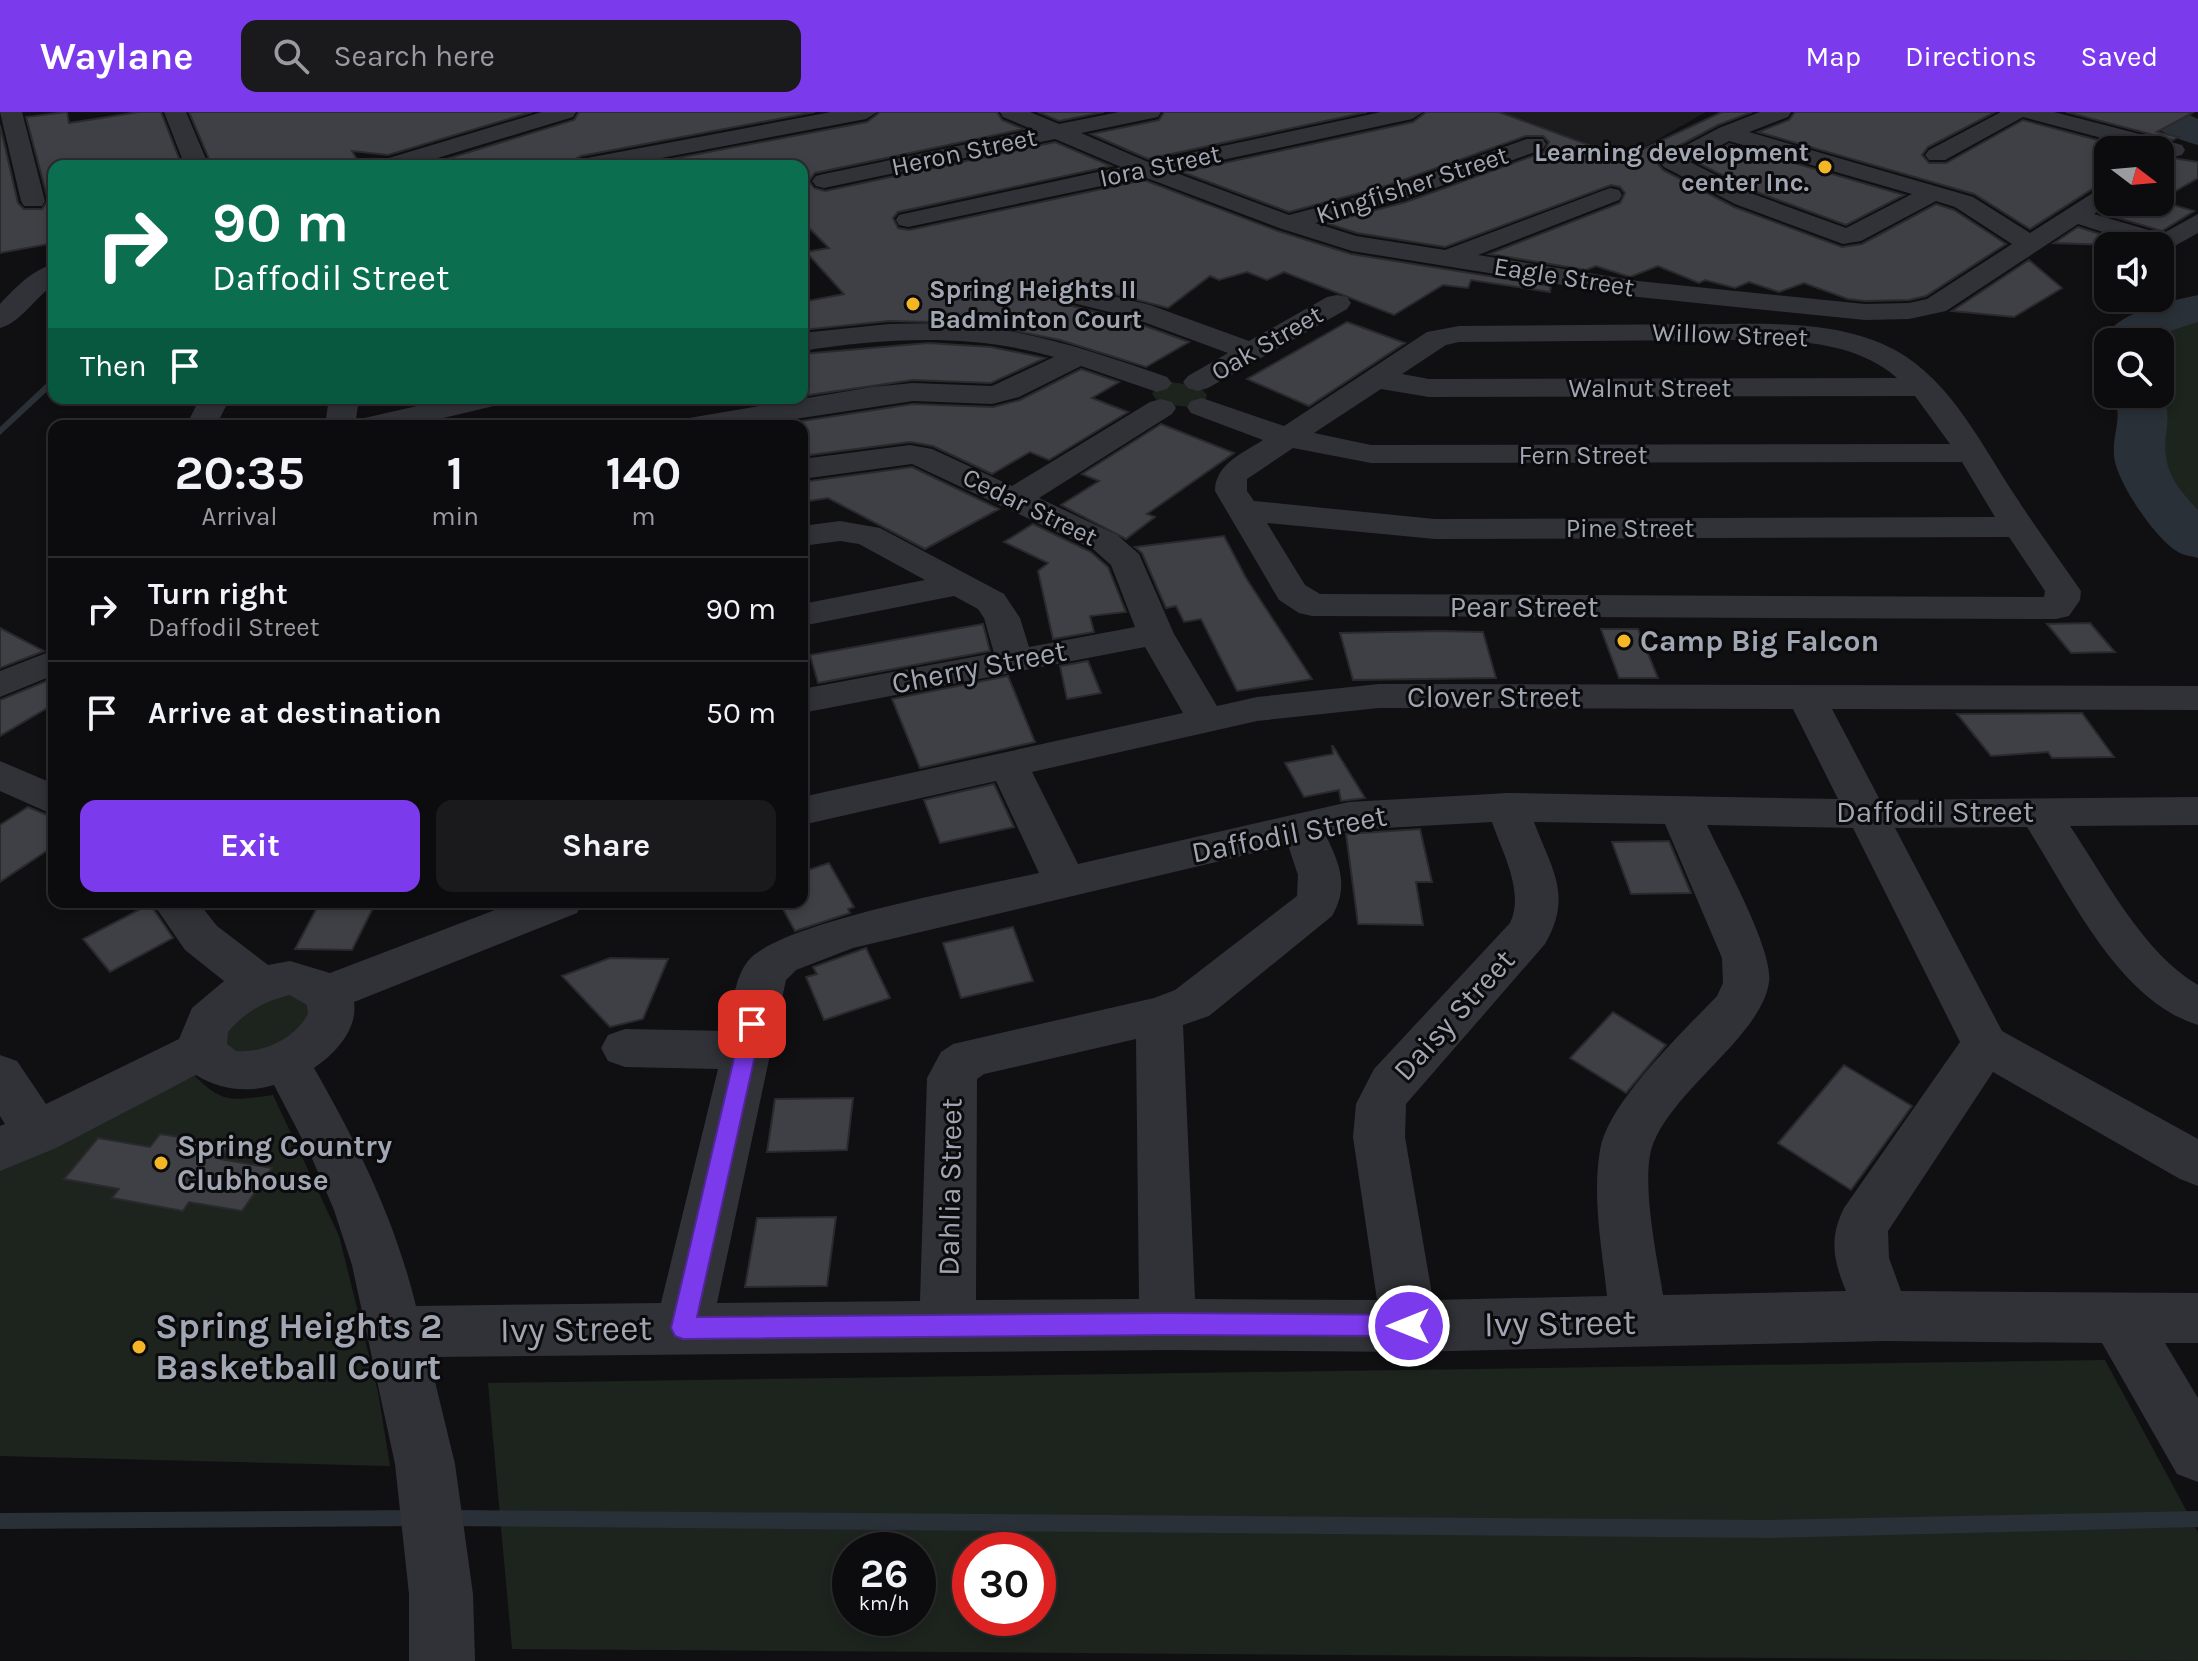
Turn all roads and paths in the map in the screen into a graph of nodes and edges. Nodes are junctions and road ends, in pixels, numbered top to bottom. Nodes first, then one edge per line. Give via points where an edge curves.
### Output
1 (11, 112) edge
2 (175, 112) edge
3 (565, 112) edge
4 (866, 112) edge
5 (1011, 112) edge
6 (1150, 112) edge
7 (1412, 112) edge
8 (1780, 112) edge
9 (2017, 112) edge
10 (2028, 112) edge
11 (1063, 132) junction
12 (1727, 133) junction
13 (2120, 136) edge
14 (1535, 144) dead end
15 (1937, 155) dead end
16 (195, 160) edge
17 (407, 160) edge
18 (614, 160) edge
19 (1913, 168) dead end
20 (1145, 169) junction
21 (1889, 180) junction
22 (824, 181) dead end
23 (1933, 193) junction
24 (1610, 195) dead end
25 (33, 201) dead end
26 (2094, 204) edge
27 (2076, 216) junction
28 (908, 220) dead end
29 (2198, 222) edge
30 (1288, 223) junction
31 (2125, 232) edge
32 (2174, 237) edge
33 (2031, 245) junction
34 (1447, 259) junction
35 (48, 276) edge
36 (1075, 295) dead end
37 (1337, 303) dead end
38 (0, 320) edge
39 (808, 341) edge
40 (1252, 352) junction
41 (1079, 356) junction
42 (1376, 379) junction
43 (1925, 387) junction
44 (1200, 394) junction
45 (1159, 395) junction
46 (465, 404) edge
47 (397, 420) edge
48 (730, 420) edge
49 (1285, 437) junction
50 (1971, 453) junction
51 (808, 468) edge
52 (1015, 499) junction
53 (1242, 510) junction
54 (2019, 527) junction
55 (808, 535) edge
56 (956, 585) junction
57 (2056, 608) joint
58 (808, 614) edge
59 (1156, 634) junction
60 (1014, 659) junction
61 (48, 664) edge
62 (0, 685) edge
63 (1807, 698) junction
64 (2198, 698) edge
65 (808, 700) edge
66 (1206, 720) junction
67 (1008, 764) junction
68 (0, 774) edge
69 (48, 798) edge
70 (1508, 807) junction
71 (1679, 809) junction
72 (808, 810) edge
73 (2198, 811) edge
74 (2039, 812) junction
75 (1865, 814) junction
76 (1301, 827) junction
77 (1065, 881) junction
78 (178, 908) edge
79 (546, 908) edge
80 (258, 983) junction
81 (327, 993) junction
82 (2198, 1007) edge
83 (1159, 1015) junction
84 (1985, 1044) junction
85 (625, 1048) dead end
86 (203, 1049) junction
87 (745, 1050) junction
88 (286, 1062) junction
89 (0, 1075) edge
90 (19, 1141) edge
91 (2198, 1164) edge
92 (1884, 1316) junction
93 (2198, 1318) edge
94 (2119, 1319) junction
95 (1638, 1322) junction
96 (1168, 1324) junction
97 (948, 1326) junction
98 (1409, 1326) junction
99 (683, 1328) junction
100 (393, 1332) junction
101 (2191, 1441) edge
102 (442, 1661) edge

1 - 25 street
2 - 16 street
3 - 17 street
4 - 18 street
5 - 11 street, Eagle Street
6 - 11 street, Heron Street
7 - 20 street, Iora Street
8 - 12 street
9 - 15 street
10 - 13 street
11 - 20 street, Eagle Street
11 - 22 street, Heron Street
12 - 21 street
12 - 23 street via 1672,162 1744,199 1834,235 1852,236
14 - 30 street, Kingfisher Street via 1396,194
19 - 21 street
20 - 28 street, Iora Street
20 - 30 street, Eagle Street
21 - 23 street
23 - 33 street via 1977,208
24 - 34 street
26 - 27 street, Eagle Street
27 - 31 street
27 - 33 street, Eagle Street
29 - 32 street
30 - 34 street, Eagle Street via 1352,243
33 - 34 street, Eagle Street via 1936,305 1909,311 1865,312 1638,289
35 - 38 street
36 - 40 street via 1140,311
37 - 40 street, Oak Street
39 - 41 street via 890,333 973,333
40 - 44 street, Oak Street
41 - 45 street
41 - 48 street via 992,395 913,392
42 - 43 street, Walnut Street via 1429,388
42 - 43 street, Willow Street via 1432,341 1451,335 1749,333 1803,335 1854,345 1898,363
42 - 49 street, Willow Street
43 - 50 street, Willow Street
44 - 45 street via 1170,379
44 - 49 street, Fern Street
45 - 52 street
46 - 47 street
49 - 50 street, Fern Street via 1394,455
49 - 53 street, Pear Street via 1231,479 1231,491
50 - 54 street, Willow Street
51 - 52 street, Cedar Street via 910,454
52 - 59 street, Cedar Street via 1118,552 1127,561
53 - 54 street, Pine Street via 1435,529
53 - 57 street, Pear Street via 1296,598 1321,607
54 - 57 street, Willow Street via 2063,591
55 - 56 street via 840,531 868,535
56 - 58 street
56 - 60 street via 991,602 1002,618
59 - 60 street, Cherry Street
59 - 66 street, Cedar Street
60 - 65 street, Cherry Street
61 - 62 street
63 - 64 street, Clover Street
63 - 66 street, Clover Street via 1379,696 1291,703
63 - 75 street
66 - 67 street, Clover Street
67 - 72 street, Clover Street
67 - 77 street
68 - 69 street
70 - 71 street, Daffodil Street
70 - 76 street, Daffodil Street via 1349,816
70 - 98 street, Daisy Street via 1538,894 1537,914 1529,932 1392,1083 1381,1104 1379,1137
71 - 75 street, Daffodil Street
71 - 95 street via 1745,958 1746,983 1736,1006 1647,1105 1626,1147 1623,1199
73 - 74 street, Daffodil Street
74 - 75 street, Daffodil Street
74 - 82 street via 2135,958 2169,990
75 - 84 street
76 - 77 street, Daffodil Street
76 - 83 street, Dahlia Street via 1321,877 1316,905 1192,1003
77 - 87 street, Daffodil Street via 844,934 780,958 764,973
78 - 80 street via 201,938
79 - 81 street
80 - 81 street via 290,978 312,982
80 - 86 street via 217,1011 204,1030
81 - 88 street via 332,1009 327,1028 311,1047
83 - 96 street
83 - 97 street, Dahlia Street via 970,1058 958,1066 952,1078
84 - 91 street
84 - 92 street via 1857,1238
85 - 87 street
86 - 88 street via 213,1064 233,1072
86 - 90 street
87 - 99 street, Daffodil Street
88 - 100 street via 361,1210
89 - 90 street
92 - 94 street, Ivy Street
92 - 95 street, Ivy Street
93 - 94 street, Ivy Street
94 - 101 street
95 - 98 street, Ivy Street
96 - 97 street, Ivy Street
96 - 98 street, Ivy Street
97 - 99 street, Ivy Street
99 - 100 street, Ivy Street
100 - 102 street via 425,1464 441,1594

